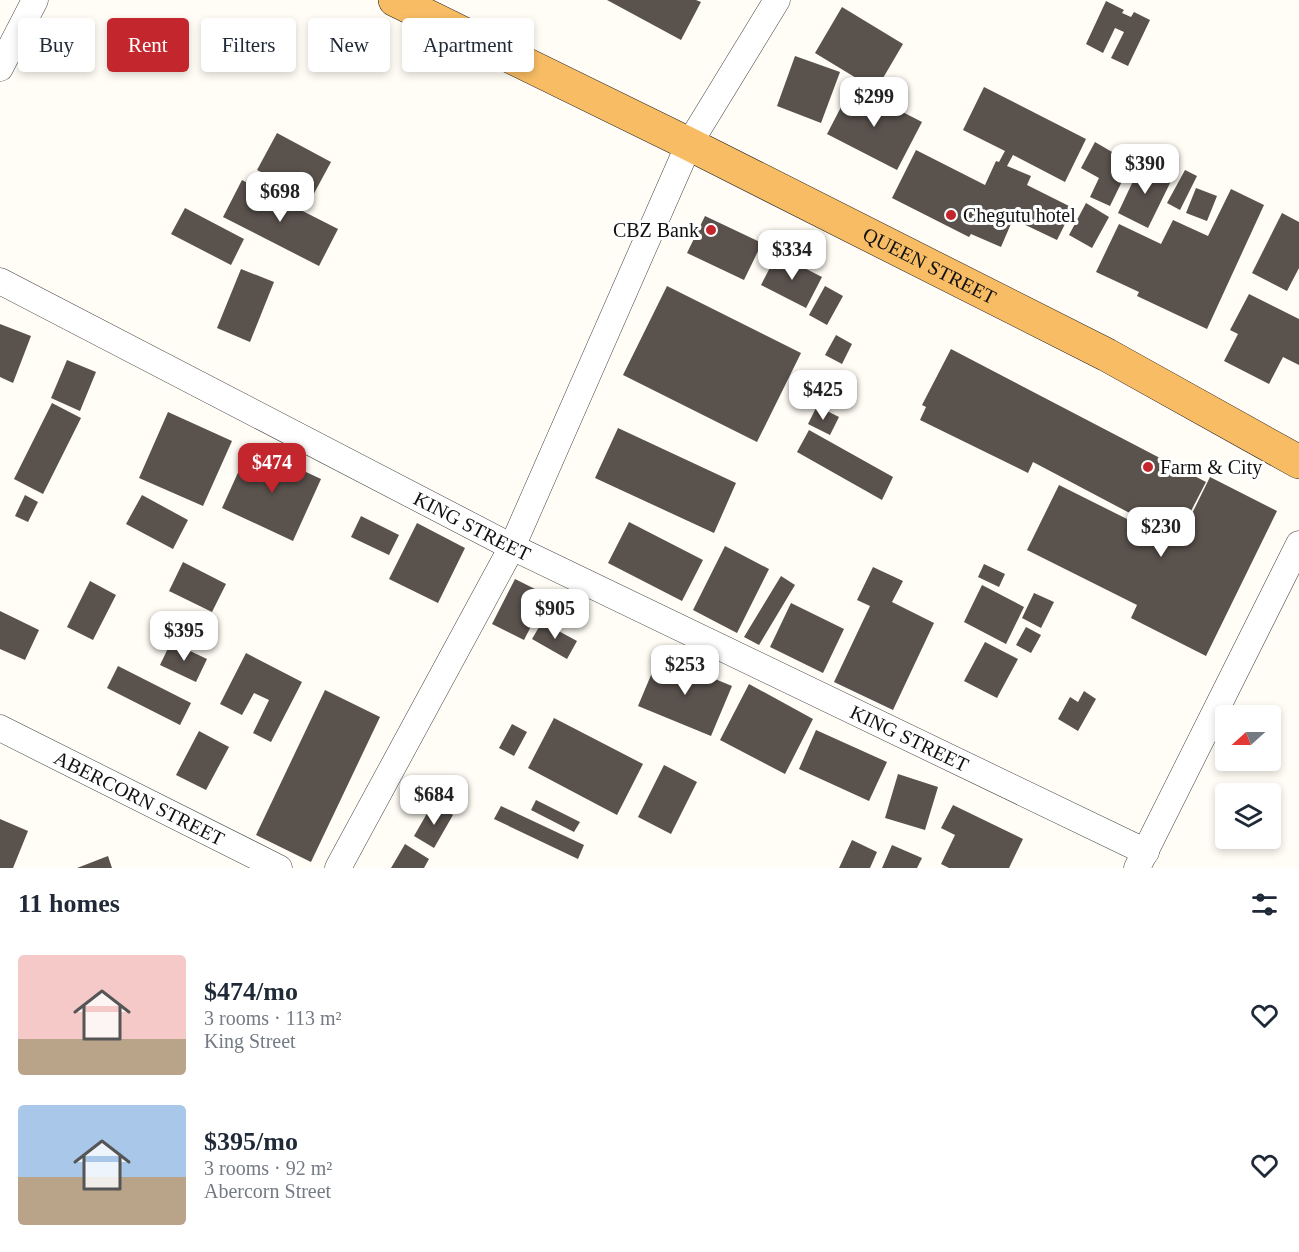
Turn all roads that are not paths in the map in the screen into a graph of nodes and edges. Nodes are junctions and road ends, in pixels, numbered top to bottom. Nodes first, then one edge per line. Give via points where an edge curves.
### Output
1 (35, 0) edge
2 (395, 0) edge
3 (777, 0) edge
4 (0, 68) edge
5 (689, 144) junction
6 (0, 281) edge
7 (1299, 462) edge
8 (1299, 544) edge
9 (512, 547) junction
10 (0, 728) edge
11 (1142, 860) edge
12 (279, 868) edge
13 (338, 868) edge

1 - 4 street
2 - 5 highway, QUEEN STREET
3 - 5 street
5 - 7 highway, QUEEN STREET via 1107,355
5 - 9 street
6 - 9 street, KING STREET
8 - 11 street
9 - 11 street, KING STREET
9 - 13 street
10 - 12 street, ABERCORN STREET

